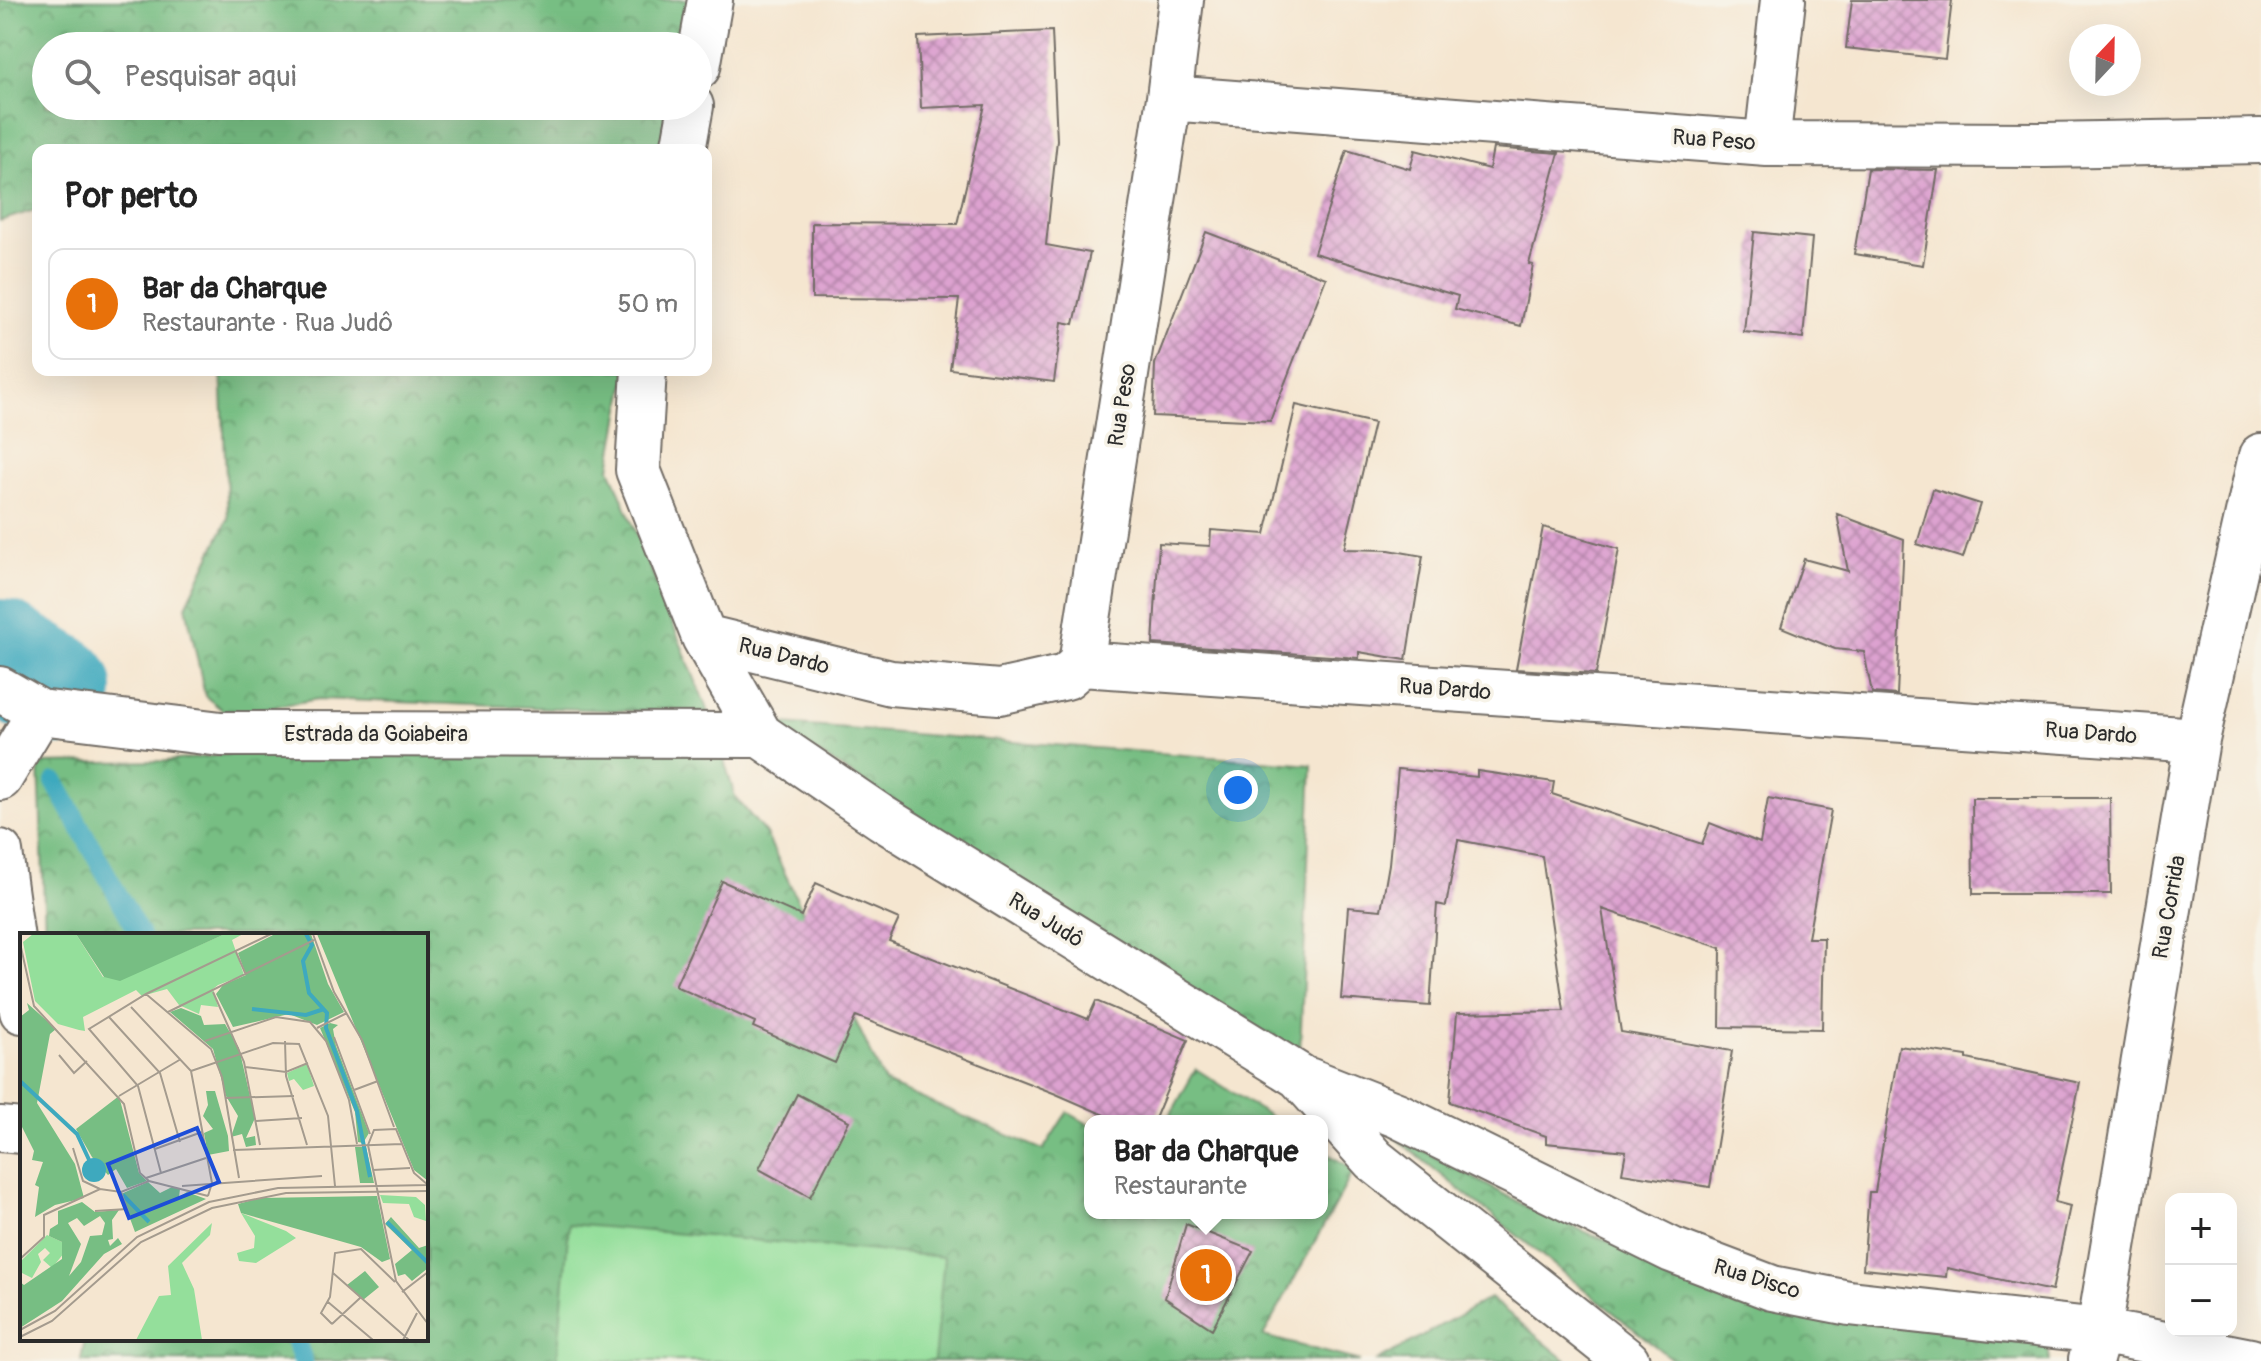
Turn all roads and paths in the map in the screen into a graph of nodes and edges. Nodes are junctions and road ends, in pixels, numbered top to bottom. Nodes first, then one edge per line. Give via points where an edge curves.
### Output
1 (710, 0) edge
2 (1181, 0) edge
3 (1783, 0) edge
4 (704, 32) edge
5 (1169, 98) junction
6 (688, 120) edge
7 (2261, 141) edge
8 (684, 144) edge
9 (1767, 144) junction
10 (644, 376) edge
11 (2261, 456) edge
12 (704, 637) junction
13 (1081, 664) junction
14 (0, 689) edge
15 (40, 712) junction
16 (760, 735) junction
17 (2197, 740) junction
18 (0, 778) edge
19 (0, 852) edge
20 (20, 997) edge
21 (1299, 1076) junction
22 (0, 1129) edge
23 (20, 1131) edge
24 (2095, 1346) edge
25 (1627, 1361) edge
26 (2251, 1361) edge

1 - 4 street
2 - 5 street, Rua Peso
3 - 9 street
5 - 9 street, Rua Peso
5 - 13 street, Rua Peso
6 - 8 street
7 - 9 street, Rua Peso
10 - 12 street, Rua Judô via 638,470
11 - 17 street, Rua Corrida
12 - 13 street, Rua Dardo via 891,683 999,692 1066,677
12 - 16 street, Rua Judô
13 - 17 street, Rua Dardo
14 - 15 street, Estrada da Goiabeira
15 - 16 street, Estrada da Goiabeira via 221,734
15 - 18 street
16 - 21 street, Rua Judô via 882,818
17 - 24 street, Rua Corrida
19 - 20 street
21 - 24 street, Rua Disco via 1397,1115 1672,1250 1772,1288
21 - 25 street, Rua Judô via 1374,1160
22 - 23 street
24 - 26 street, Rua Disco

